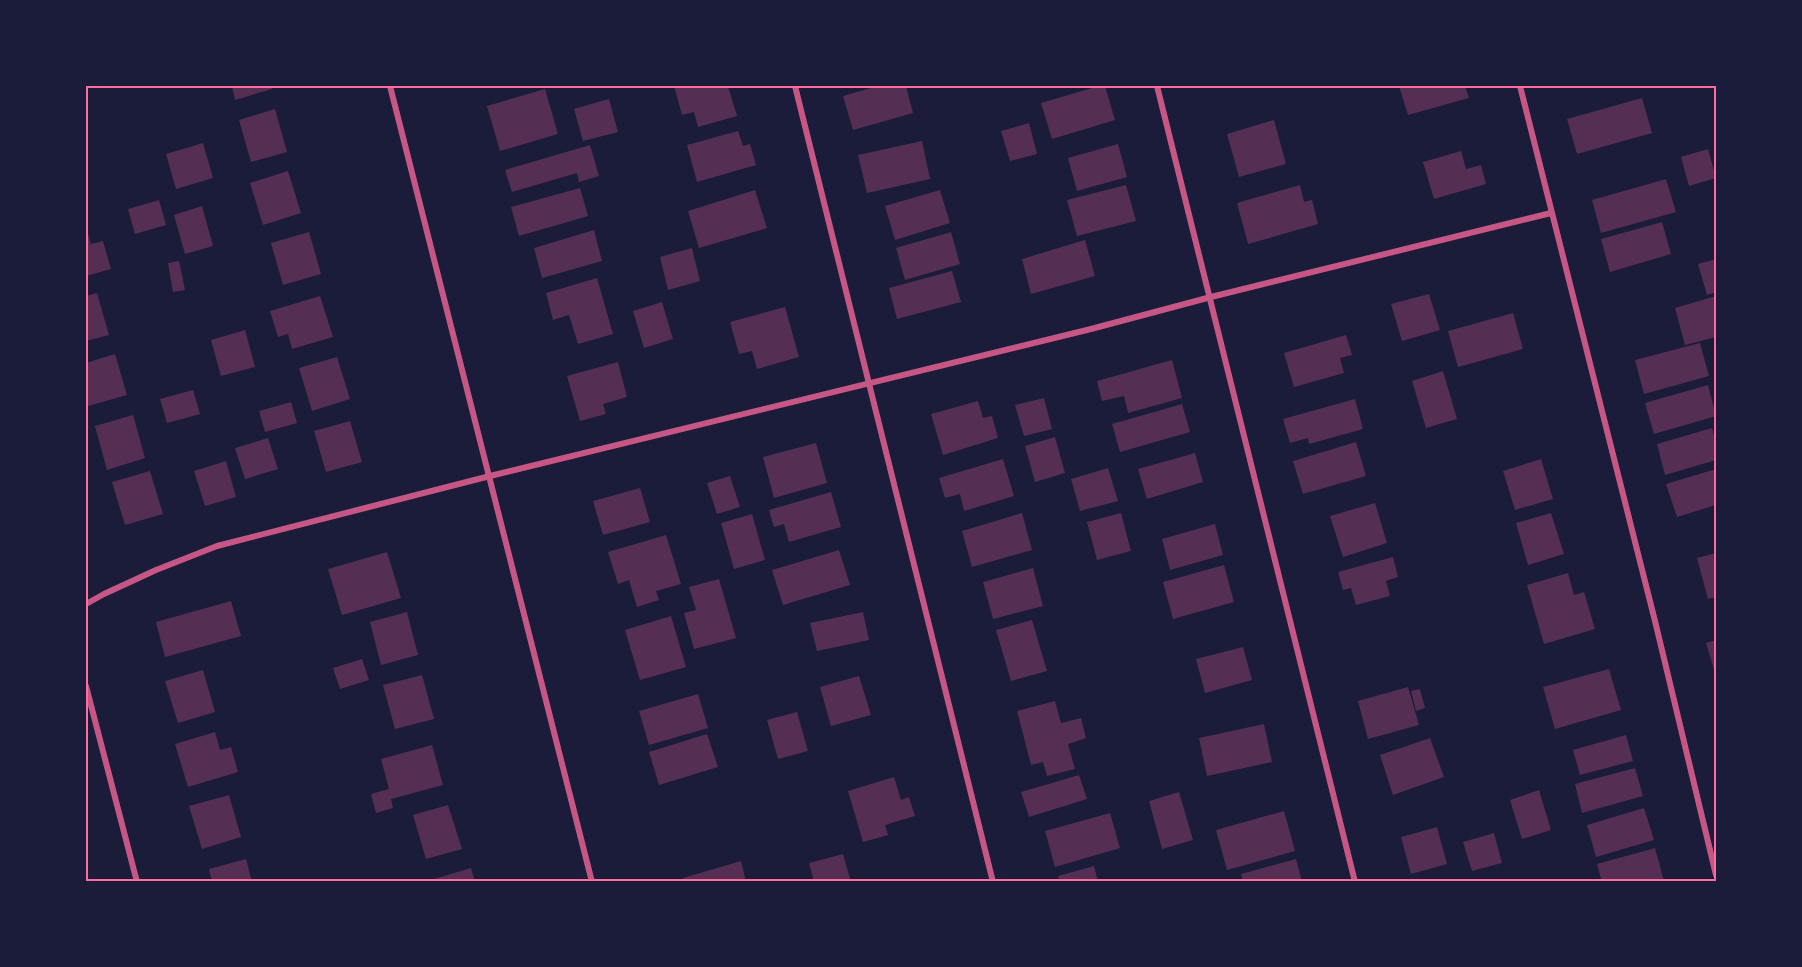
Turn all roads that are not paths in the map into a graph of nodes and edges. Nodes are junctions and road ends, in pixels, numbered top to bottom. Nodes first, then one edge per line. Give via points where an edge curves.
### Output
1 (390, 86) edge
2 (795, 86) edge
3 (1157, 86) edge
4 (1520, 86) edge
5 (1551, 213) junction
6 (1211, 297) junction
7 (869, 383) junction
8 (490, 476) junction
9 (86, 604) edge
10 (86, 686) edge
11 (1716, 876) edge
12 (137, 882) edge
13 (592, 882) edge
14 (993, 882) edge
15 (1355, 882) edge

1 - 8 street
2 - 7 street
3 - 6 street
4 - 5 street
5 - 6 street
5 - 11 street
6 - 7 street
6 - 15 street
7 - 8 street
7 - 14 street
8 - 9 street via 217,546
8 - 13 street
10 - 12 street

